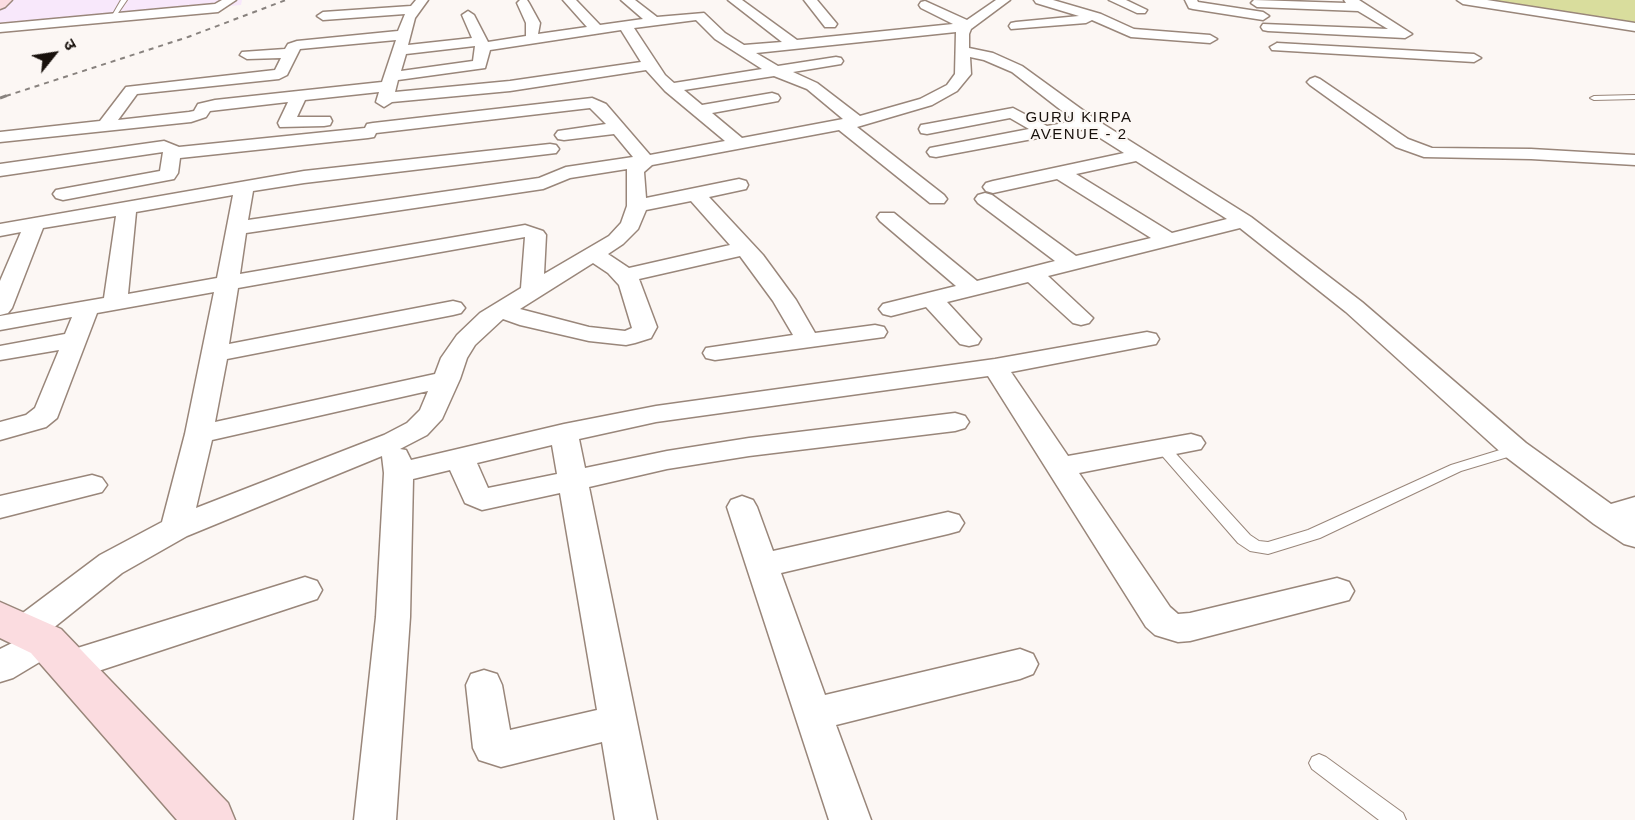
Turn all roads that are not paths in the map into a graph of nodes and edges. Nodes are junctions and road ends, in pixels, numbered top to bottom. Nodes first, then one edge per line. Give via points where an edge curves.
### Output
1 (4, 0) edge
2 (124, 0) edge
3 (205, 0) edge
4 (230, 0) edge
5 (569, 0) edge
6 (734, 0) edge
7 (810, 0) edge
8 (1040, 0) edge
9 (1116, 0) edge
10 (1177, 0) edge
11 (1463, 0) edge
12 (1256, 1) edge
13 (1008, 2) edge
14 (523, 3) dead end
15 (1192, 3) edge
16 (1355, 3) edge
17 (0, 4) edge
18 (633, 4) edge
19 (418, 5) edge
20 (925, 5) dead end
21 (1323, 6) junction
22 (218, 8) junction
23 (1141, 10) dead end
24 (656, 13) junction
25 (468, 15) dead end
26 (323, 16) dead end
27 (1096, 17) junction
28 (112, 18) junction
29 (1265, 22) junction
30 (830, 24) dead end
31 (960, 24) junction
32 (625, 25) junction
33 (878, 26) dead end
34 (1016, 26) dead end
35 (1635, 27) edge
36 (0, 28) edge
37 (597, 29) junction
38 (1340, 31) junction
39 (297, 32) dead end
40 (1405, 34) junction
41 (404, 36) junction
42 (535, 39) junction
43 (1210, 39) dead end
44 (336, 40) junction
45 (637, 42) junction
46 (481, 44) junction
47 (616, 45) dead end
48 (795, 45) junction
49 (1277, 47) junction
50 (741, 50) junction
51 (962, 51) junction
52 (290, 53) junction
53 (1436, 56) junction
54 (331, 58) dead end
55 (1474, 58) dead end
56 (836, 61) dead end
57 (1287, 63) dead end
58 (650, 65) junction
59 (235, 71) dead end
60 (776, 71) junction
61 (1315, 82) dead end
62 (670, 88) junction
63 (387, 93) junction
64 (299, 96) junction
65 (1635, 97) edge
66 (772, 98) dead end
67 (1594, 98) dead end
68 (511, 99) junction
69 (697, 111) junction
70 (290, 112) junction
71 (224, 117) dead end
72 (324, 121) dead end
73 (850, 123) junction
74 (1089, 123) junction
75 (105, 126) junction
76 (618, 128) junction
77 (927, 129) dead end
78 (370, 130) junction
79 (1044, 131) junction
80 (564, 135) dead end
81 (0, 137) edge
82 (738, 143) junction
83 (550, 149) dead end
84 (936, 152) dead end
85 (172, 153) junction
86 (1138, 155) junction
87 (1635, 160) edge
88 (646, 161) junction
89 (0, 170) edge
90 (362, 170) junction
91 (1059, 172) junction
92 (739, 185) dead end
93 (244, 187) junction
94 (63, 194) dead end
95 (696, 194) junction
96 (937, 199) dead end
97 (637, 206) junction
98 (127, 208) junction
99 (887, 217) dead end
100 (1244, 220) junction
101 (35, 224) junction
102 (237, 228) junction
103 (0, 230) edge
104 (1167, 239) junction
105 (745, 248) junction
106 (593, 254) junction
107 (1071, 263) junction
108 (1031, 273) junction
109 (625, 276) junction
110 (226, 284) junction
111 (972, 288) junction
112 (532, 292) junction
113 (931, 298) junction
114 (115, 303) junction
115 (0, 308) edge
116 (88, 308) junction
117 (453, 308) dead end
118 (891, 309) dead end
119 (502, 310) junction
120 (1081, 318) dead end
121 (0, 323) edge
122 (875, 332) dead end
123 (76, 339) junction
124 (969, 339) dead end
125 (1147, 339) dead end
126 (808, 340) junction
127 (0, 353) edge
128 (715, 353) dead end
129 (215, 354) junction
130 (995, 367) junction
131 (447, 379) junction
132 (955, 422) dead end
133 (0, 431) edge
134 (564, 433) junction
135 (199, 434) junction
136 (1191, 443) dead end
137 (1163, 448) junction
138 (1516, 450) junction
139 (396, 457) junction
140 (460, 458) junction
141 (1060, 467) junction
142 (574, 479) junction
143 (92, 485) dead end
144 (0, 507) edge
145 (742, 507) dead end
146 (1635, 508) edge
147 (1605, 516) junction
148 (948, 523) dead end
149 (176, 528) junction
150 (1635, 536) edge
151 (762, 565) junction
152 (305, 590) dead end
153 (1337, 591) dead end
154 (28, 644) edge
155 (1020, 664) dead end
156 (484, 685) dead end
157 (814, 714) junction
158 (618, 722) junction
159 (1319, 763) dead end
160 (210, 820) edge
161 (375, 820) edge
162 (636, 820) edge
163 (850, 820) edge
164 (1396, 820) edge

1 - 17 street
2 - 28 lane
3 - 22 street via 204,5
4 - 22 street
5 - 37 street
6 - 48 street
7 - 30 street
8 - 27 street
9 - 23 street
10 - 15 street
11 - 35 street
12 - 21 street
12 - 29 street
13 - 31 street
14 - 42 street via 533,22 531,34
15 - 29 street
16 - 21 street
16 - 40 street
18 - 24 street
19 - 26 street
19 - 41 street
20 - 31 street
21 - 38 street
22 - 28 street
24 - 32 street
24 - 50 street via 699,16
25 - 46 street
27 - 34 street
27 - 43 street via 1131,33
28 - 36 street
29 - 38 street
29 - 49 street
31 - 33 street
31 - 48 street
31 - 51 street
32 - 37 street
32 - 45 street
37 - 42 street
38 - 40 street
39 - 41 street
40 - 53 street
41 - 44 street
41 - 46 street
41 - 63 street
42 - 46 street
44 - 52 street via 297,45
44 - 54 street
45 - 47 street
45 - 58 street
46 - 63 street via 481,63 475,67
48 - 50 street
49 - 53 street
49 - 57 street
50 - 60 street
51 - 73 street via 963,74 952,88 926,102
51 - 74 street via 988,56 1017,69
52 - 59 street via 250,51
52 - 75 street via 279,74 132,90
53 - 55 street
56 - 60 street
58 - 62 street
58 - 68 street via 553,74
60 - 62 street
60 - 73 street via 812,86
61 - 87 street via 1402,143 1430,153
62 - 69 street
63 - 64 street
63 - 68 street
63 - 78 street
64 - 70 street
64 - 75 street via 209,106 191,117
65 - 67 lane
66 - 69 street
68 - 76 street via 592,103
68 - 78 street
69 - 82 street
70 - 71 street
70 - 72 street via 286,123
73 - 82 street
73 - 96 street
74 - 79 street
74 - 86 street
75 - 81 street
76 - 80 street
76 - 88 street
77 - 79 street via 1013,113
78 - 85 street
78 - 90 street
79 - 84 street
82 - 88 street
83 - 90 street
85 - 89 street via 171,147 164,146
85 - 94 street via 166,175
86 - 91 street
86 - 100 street
88 - 97 street via 635,172
88 - 102 street via 566,173 543,183
90 - 93 street
91 - 104 street
91 - 107 street via 989,193
92 - 95 street
93 - 98 street
93 - 102 street
95 - 97 street
95 - 105 street
97 - 106 street via 631,225
98 - 101 street
98 - 114 street
99 - 111 street
100 - 104 street
100 - 138 street via 1354,307
101 - 103 street
101 - 115 street
102 - 110 street
104 - 107 street
105 - 109 street
105 - 126 street
106 - 109 street
106 - 112 street
107 - 108 street
108 - 111 street
108 - 120 street
109 - 119 street via 645,327 634,337 558,328
110 - 112 street via 530,233
110 - 114 street
110 - 129 street
111 - 113 street
112 - 119 street
113 - 118 street
113 - 124 street
114 - 116 street
116 - 121 street
116 - 123 street
117 - 129 street
119 - 131 street via 465,340
122 - 126 street
123 - 127 street
123 - 133 street via 47,412 36,421
125 - 130 street
126 - 128 street
129 - 135 street
130 - 134 street via 701,407
130 - 141 street
131 - 135 street
131 - 139 street via 432,413
132 - 142 street via 749,447
134 - 140 street
134 - 142 street
135 - 149 street
136 - 137 street
137 - 138 lane via 1244,539 1256,547 1268,548 1314,534 1456,468
137 - 141 street
138 - 147 street
139 - 140 street
139 - 149 street via 250,496
139 - 161 street via 393,617
140 - 142 street via 476,496 482,500
141 - 153 street via 1158,617 1167,624 1190,627
142 - 158 street
143 - 144 street
145 - 151 street
146 - 147 street
147 - 150 street
148 - 151 street
149 - 154 street via 111,564
151 - 157 street
152 - 154 street
154 - 160 street
155 - 157 street
156 - 158 street via 493,748 501,750
157 - 163 street
158 - 162 street
159 - 164 lane

